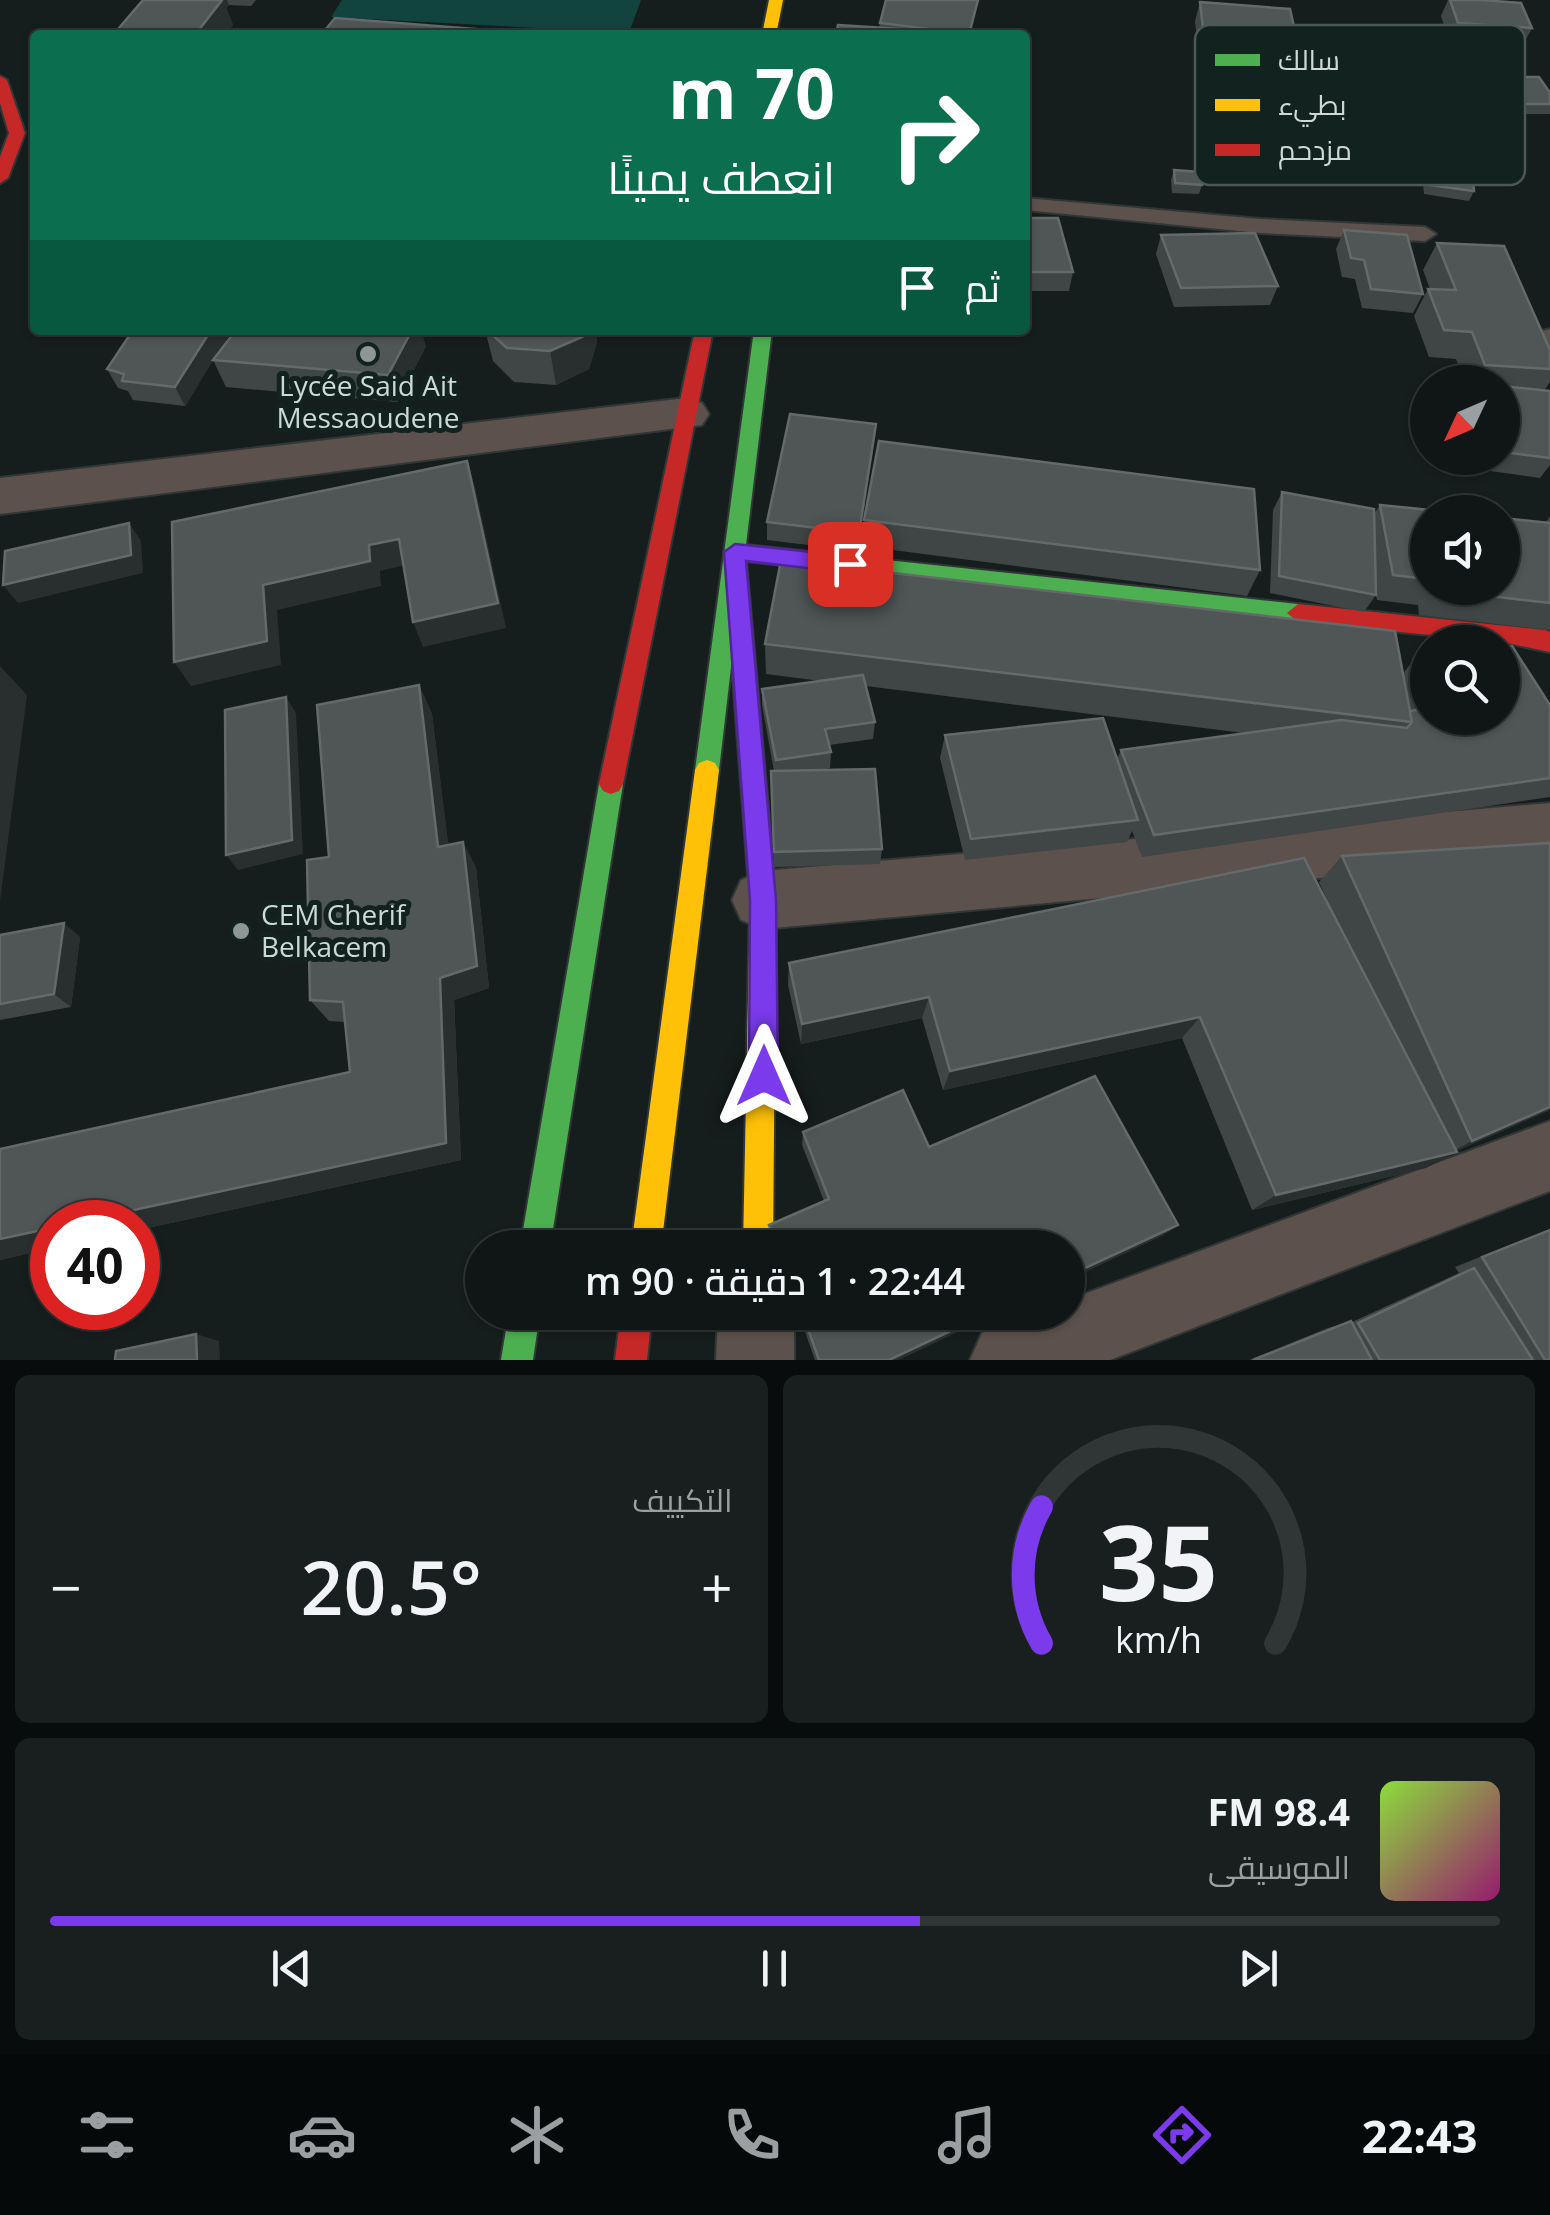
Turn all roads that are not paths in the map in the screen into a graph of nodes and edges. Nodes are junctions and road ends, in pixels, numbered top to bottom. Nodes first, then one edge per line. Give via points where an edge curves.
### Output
1 (776, 0) edge
2 (769, 30) edge
3 (0, 80) edge
4 (0, 178) edge
5 (1030, 204) edge
6 (1425, 234) dead end
7 (703, 335) edge
8 (762, 335) edge
9 (686, 414) junction
10 (0, 496) edge
11 (735, 552) junction
12 (1550, 643) edge
13 (1550, 830) edge
14 (763, 900) junction
15 (1550, 1156) edge
16 (538, 1230) edge
17 (648, 1230) edge
18 (758, 1230) edge
19 (521, 1330) edge
20 (635, 1330) edge
21 (756, 1330) edge
22 (517, 1360) edge
23 (631, 1360) edge
24 (755, 1360) edge
25 (1008, 1360) edge

1 - 2 main road
3 - 4 main road via 17,133
5 - 6 lane
7 - 9 main road
8 - 11 main road
9 - 10 street
9 - 16 main road via 601,833
11 - 12 main road
11 - 14 main road
11 - 17 main road
13 - 14 street
14 - 18 main road
15 - 25 street
19 - 22 main road
20 - 23 main road
21 - 24 street

